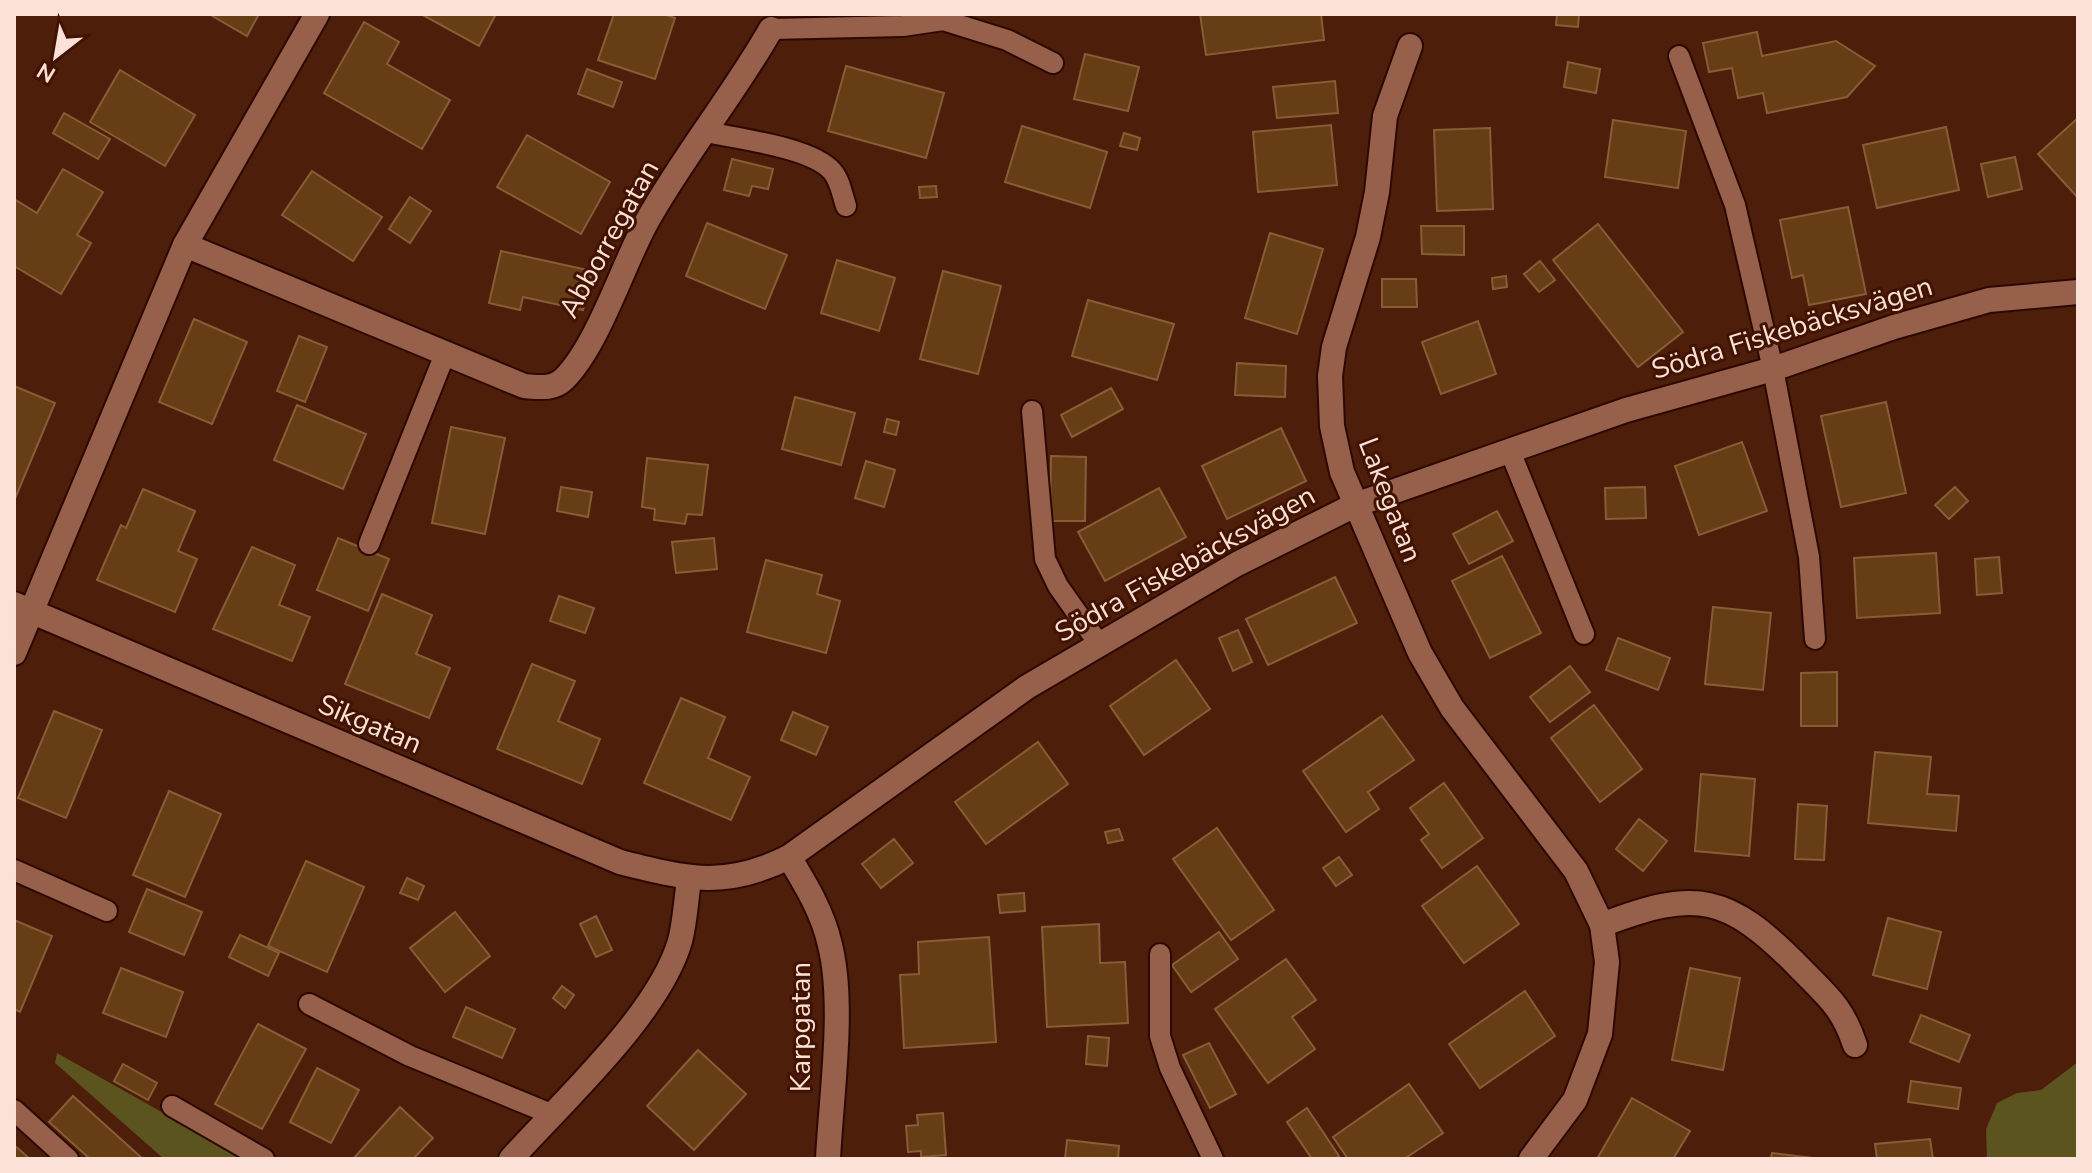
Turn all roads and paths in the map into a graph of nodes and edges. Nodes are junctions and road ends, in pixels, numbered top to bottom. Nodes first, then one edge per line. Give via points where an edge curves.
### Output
1 (317, 14) edge
2 (771, 29) joint
3 (1410, 46) dead end
4 (1679, 56) dead end
5 (1053, 63) dead end
6 (707, 132) junction
7 (846, 206) dead end
8 (185, 245) junction
9 (2078, 292) edge
10 (445, 354) junction
11 (1773, 369) junction
12 (1032, 411) dead end
13 (1510, 451) junction
14 (1355, 505) junction
15 (369, 544) dead end
16 (23, 608) edge
17 (1584, 634) dead end
18 (1815, 639) dead end
19 (1099, 644) junction
20 (14, 653) edge
21 (789, 857) junction
22 (14, 870) edge
23 (689, 880) junction
24 (107, 911) dead end
25 (1602, 925) junction
26 (1160, 954) dead end
27 (309, 1004) dead end
28 (1855, 1045) dead end
29 (172, 1106) dead end
30 (14, 1110) edge
31 (551, 1114) junction
32 (68, 1159) edge
33 (264, 1159) edge
34 (511, 1159) edge
35 (828, 1159) edge
36 (1213, 1159) edge
37 (1531, 1159) edge

1 - 8 street
2 - 5 lane, Abborregatan via 943,20 1007,40
2 - 6 street, Abborregatan
3 - 14 street, Lakegatan via 1385,116 1368,237 1330,376 1332,426
4 - 11 lane via 1735,205
6 - 7 lane via 803,154 823,164 839,183
6 - 10 street, Abborregatan via 646,223 614,293 563,381 548,388 524,386
8 - 10 street, Abborregatan
8 - 16 street
9 - 11 street, Södra Fiskebäcksvägen via 1989,300
10 - 15 lane
11 - 13 street, Södra Fiskebäcksvägen via 1626,410
11 - 18 lane via 1809,557
12 - 19 lane via 1045,559
13 - 14 street, Södra Fiskebäcksvägen
13 - 17 lane
14 - 19 street, Södra Fiskebäcksvägen via 1237,564
14 - 25 street, Lakegatan via 1420,653 1452,708 1576,871
16 - 20 street
16 - 23 street, Sikgatan via 620,862
19 - 21 street, Södra Fiskebäcksvägen via 1027,687
21 - 23 street, Södra Fiskebäcksvägen via 729,879
21 - 35 street, Karpgatan via 818,908 836,980
22 - 24 lane
23 - 31 street via 680,941 663,982 644,1011
25 - 28 street via 1673,904 1730,909 1757,925 1844,1013
25 - 37 street, Lakegatan via 1607,962 1600,1034 1575,1100
26 - 36 lane via 1160,1036
27 - 31 lane via 410,1056
29 - 33 lane
30 - 32 lane
31 - 34 street

